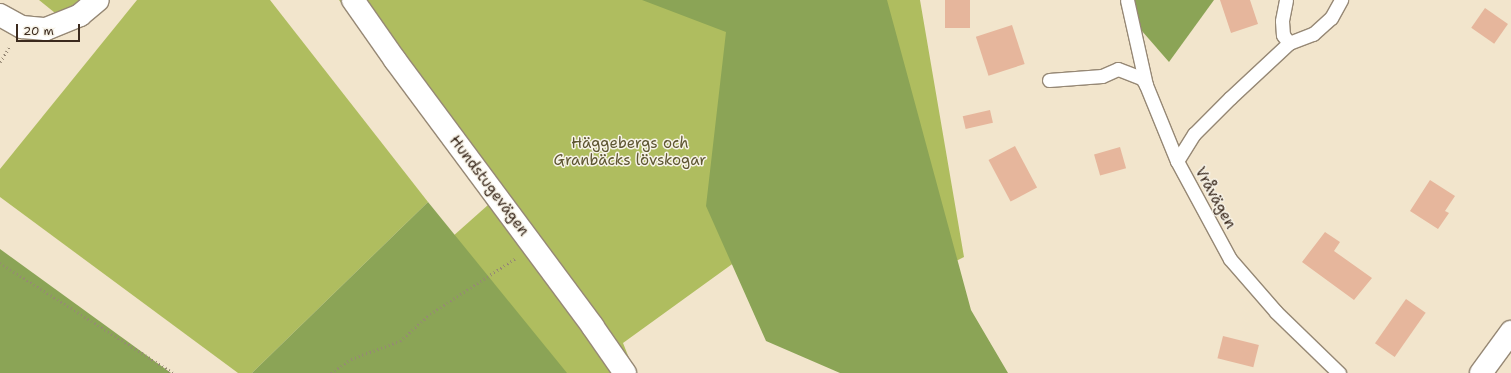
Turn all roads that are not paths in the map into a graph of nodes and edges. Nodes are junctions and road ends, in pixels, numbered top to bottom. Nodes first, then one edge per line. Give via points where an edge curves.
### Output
1 (98, 0) edge
2 (353, 0) edge
3 (1127, 0) edge
4 (1286, 0) edge
5 (1341, 0) edge
6 (0, 15) edge
7 (1289, 43) junction
8 (1049, 80) dead end
9 (1146, 85) junction
10 (1177, 161) junction
11 (1511, 332) edge
12 (625, 373) edge
13 (1339, 373) edge
14 (1481, 373) edge

1 - 6 street via 80,15 46,29 22,27
2 - 12 street, Hundstugevägen
3 - 9 lane, Vråvägen
4 - 7 lane via 1282,21 1283,35
5 - 7 lane via 1331,18 1313,34
7 - 10 lane via 1194,134
8 - 9 lane via 1102,76 1118,69 1142,78
9 - 10 lane, Vråvägen
10 - 13 lane, Vråvägen via 1230,259 1276,312
11 - 14 street

